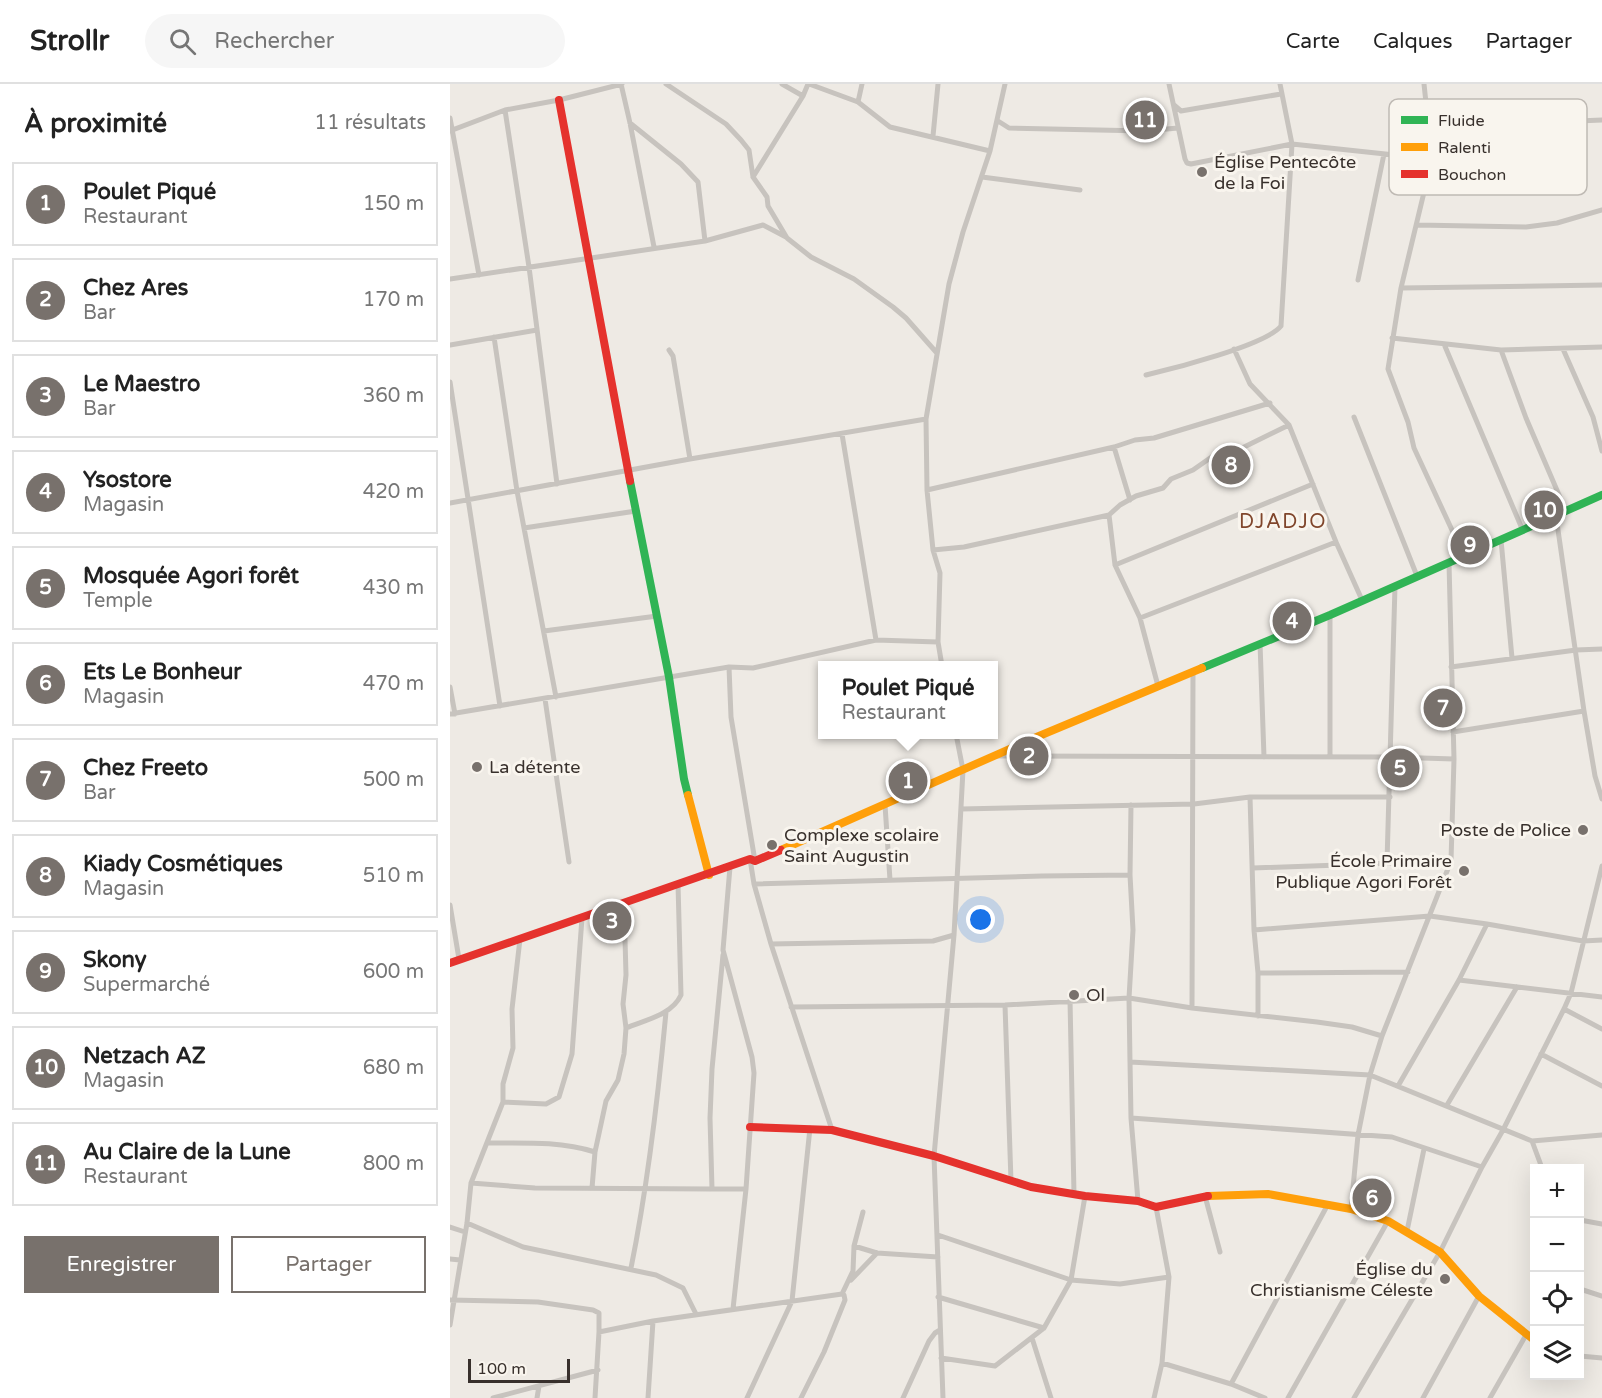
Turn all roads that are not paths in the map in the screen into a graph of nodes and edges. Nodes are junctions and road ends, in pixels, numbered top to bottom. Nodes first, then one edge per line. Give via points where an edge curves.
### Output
1 (621, 84) edge
2 (666, 84) edge
3 (782, 84) edge
4 (808, 84) edge
5 (862, 84) edge
6 (938, 84) edge
7 (1005, 84) edge
8 (1169, 84) edge
9 (1280, 84) edge
10 (1424, 84) edge
11 (1281, 94) junction
12 (803, 96) junction
13 (1425, 99) edge
14 (559, 100) junction
15 (858, 102) junction
16 (1174, 105) junction
17 (506, 110) junction
18 (450, 118) edge
19 (1602, 120) edge
20 (998, 121) junction
21 (1587, 121) edge
22 (630, 123) junction
23 (1178, 128) junction
24 (452, 131) edge
25 (933, 136) junction
26 (1292, 144) junction
27 (990, 151) junction
28 (1384, 154) junction
29 (1389, 155) edge
30 (753, 177) junction
31 (982, 177) junction
32 (1080, 190) dead end
33 (1424, 195) edge
34 (768, 206) junction
35 (1602, 210) edge
36 (763, 225) junction
37 (1417, 225) junction
38 (788, 238) junction
39 (705, 240) junction
40 (654, 247) junction
41 (588, 258) junction
42 (529, 267) junction
43 (479, 275) junction
44 (450, 279) edge
45 (1358, 280) dead end
46 (1602, 285) edge
47 (1401, 288) junction
48 (537, 330) junction
49 (494, 338) junction
50 (1392, 338) junction
51 (1444, 344) junction
52 (450, 345) edge
53 (1602, 347) edge
54 (1234, 349) junction
55 (1563, 349) junction
56 (669, 350) dead end
57 (1501, 350) junction
58 (936, 352) junction
59 (1146, 375) dead end
60 (450, 382) edge
61 (1270, 403) junction
62 (1353, 417) dead end
63 (926, 419) junction
64 (1289, 425) junction
65 (842, 434) junction
66 (1114, 447) junction
67 (1602, 451) edge
68 (690, 459) junction
69 (628, 470) junction
70 (557, 484) junction
71 (1314, 484) junction
72 (927, 490) junction
73 (517, 491) junction
74 (1602, 497) edge
75 (468, 500) junction
76 (1130, 500) junction
77 (450, 503) edge
78 (636, 511) junction
79 (1109, 515) junction
80 (1556, 516) junction
81 (524, 528) junction
82 (1522, 531) junction
83 (1501, 540) junction
84 (1335, 542) junction
85 (933, 550) junction
86 (1464, 556) junction
87 (1449, 563) junction
88 (1115, 564) junction
89 (1417, 576) junction
90 (1395, 586) junction
91 (1362, 600) junction
92 (657, 615) junction
93 (1330, 615) junction
94 (1140, 618) junction
95 (544, 631) junction
96 (876, 640) junction
97 (938, 642) junction
98 (1260, 643) junction
99 (1602, 649) edge
100 (1576, 650) junction
101 (1512, 658) junction
102 (941, 661) edge
103 (729, 667) junction
104 (1452, 667) junction
105 (1192, 672) junction
106 (669, 677) junction
107 (1158, 686) junction
108 (450, 687) edge
109 (556, 697) junction
110 (545, 699) junction
111 (500, 706) junction
112 (1584, 711) junction
113 (453, 714) edge
114 (1453, 732) junction
115 (957, 739) edge
116 (992, 756) junction
117 (1264, 757) junction
118 (1330, 757) junction
119 (1390, 757) junction
120 (1192, 758) junction
121 (1454, 759) junction
122 (963, 770) junction
123 (1250, 796) junction
124 (1390, 797) junction
125 (1602, 799) edge
126 (1194, 804) junction
127 (885, 805) junction
128 (1131, 805) junction
129 (961, 809) junction
130 (752, 860) junction
131 (1451, 861) junction
132 (569, 862) dead end
133 (1387, 862) junction
134 (1602, 866) edge
135 (730, 867) junction
136 (1253, 868) junction
137 (709, 875) junction
138 (1130, 875) junction
139 (956, 878) junction
140 (890, 880) junction
141 (678, 884) junction
142 (754, 884) junction
143 (624, 903) junction
144 (450, 906) edge
145 (1430, 916) junction
146 (582, 918) junction
147 (1487, 924) junction
148 (1254, 930) junction
149 (954, 935) junction
150 (520, 939) junction
151 (1602, 940) edge
152 (1583, 941) junction
153 (771, 944) junction
154 (723, 950) junction
155 (459, 959) junction
156 (450, 963) edge
157 (1408, 972) junction
158 (1258, 973) junction
159 (1459, 980) junction
160 (1517, 987) junction
161 (1571, 993) junction
162 (1602, 997) edge
163 (1130, 998) junction
164 (1070, 1000) junction
165 (947, 1005) junction
166 (1005, 1005) junction
167 (791, 1007) junction
168 (1192, 1008) junction
169 (1564, 1010) junction
170 (666, 1011) junction
171 (1258, 1016) junction
172 (626, 1028) junction
173 (1602, 1029) edge
174 (1382, 1036) junction
175 (1541, 1054) junction
176 (1130, 1062) junction
177 (1370, 1075) junction
178 (1398, 1086) junction
179 (1602, 1086) edge
180 (503, 1102) junction
181 (1447, 1105) junction
182 (1131, 1118) junction
183 (750, 1127) junction
184 (810, 1128) junction
185 (832, 1130) junction
186 (1503, 1130) junction
187 (1358, 1135) junction
188 (1602, 1135) edge
189 (1532, 1141) junction
190 (488, 1143) junction
191 (1424, 1149) junction
192 (595, 1152) junction
193 (934, 1156) junction
194 (1541, 1164) edge
195 (1482, 1167) junction
196 (1011, 1181) junction
197 (471, 1183) junction
198 (592, 1188) junction
199 (645, 1188) junction
200 (712, 1189) junction
201 (746, 1190) junction
202 (1074, 1194) junction
203 (1085, 1196) junction
204 (1205, 1196) junction
205 (1138, 1201) junction
206 (1327, 1206) junction
207 (1156, 1208) junction
208 (1351, 1209) junction
209 (862, 1212) dead end
210 (1388, 1221) junction
211 (1584, 1221) edge
212 (467, 1223) junction
213 (1602, 1224) edge
214 (450, 1227) edge
215 (1407, 1231) junction
216 (465, 1232) junction
217 (938, 1235) junction
218 (854, 1246) junction
219 (1220, 1252) dead end
220 (1440, 1252) junction
221 (877, 1253) junction
222 (938, 1257) junction
223 (450, 1259) edge
224 (460, 1260) junction
225 (631, 1268) junction
226 (1169, 1277) junction
227 (1071, 1280) junction
228 (849, 1282) junction
229 (1584, 1290) edge
230 (842, 1294) junction
231 (1479, 1296) junction
232 (1602, 1296) edge
233 (938, 1297) junction
234 (452, 1301) edge
235 (792, 1301) junction
236 (733, 1309) junction
237 (696, 1314) junction
238 (653, 1321) junction
239 (450, 1325) edge
240 (1044, 1328) junction
241 (940, 1330) junction
242 (600, 1332) junction
243 (1526, 1335) junction
244 (1032, 1338) junction
245 (1530, 1338) edge
246 (1584, 1356) edge
247 (941, 1358) junction
248 (1602, 1358) edge
249 (1162, 1362) junction
250 (598, 1370) junction
251 (1231, 1384) junction
252 (539, 1386) junction
253 (493, 1398) edge
254 (537, 1398) edge
255 (595, 1398) edge
256 (648, 1398) edge
257 (747, 1398) edge
258 (801, 1398) edge
259 (903, 1398) edge
260 (943, 1398) edge
261 (1051, 1398) edge
262 (1154, 1398) edge
263 (1265, 1398) edge
264 (1288, 1398) edge
265 (1354, 1398) edge
266 (1423, 1398) edge
267 (1490, 1398) edge

1 - 14 street
1 - 22 street
2 - 30 street via 726,124 741,140 749,150
3 - 12 street
4 - 12 street
4 - 15 street
5 - 15 street
6 - 25 street
7 - 20 street
8 - 16 street
9 - 11 street
10 - 13 street
11 - 16 street via 1181,111
11 - 26 street
12 - 30 street
14 - 17 street
14 - 41 street
15 - 25 street via 890,127
16 - 23 street
17 - 24 street
17 - 42 street
18 - 24 street
19 - 21 street
20 - 23 street via 1009,128
20 - 27 street
22 - 39 street via 698,182
22 - 40 street
23 - 26 street via 1185,159 1191,164
24 - 43 street
25 - 27 street
26 - 28 street
26 - 54 street via 1282,322 1278,330
27 - 31 street
28 - 29 street
28 - 45 street
30 - 34 street via 767,197
31 - 32 street
31 - 58 street via 949,284
33 - 37 street
34 - 36 street via 770,217
34 - 38 street
35 - 37 street via 1557,223 1526,226
36 - 38 street
36 - 39 street
37 - 47 street
38 - 58 street via 893,307
39 - 40 street
40 - 41 street
41 - 42 street
41 - 69 street
42 - 43 street
42 - 48 street
43 - 44 street
46 - 47 street
47 - 50 street
48 - 49 street
48 - 70 street
49 - 52 street
49 - 73 street
50 - 51 street
50 - 86 street via 1390,376 1414,448
51 - 57 street
51 - 82 street
53 - 55 street
54 - 59 street
54 - 61 street via 1250,384
55 - 57 street
55 - 67 street via 1593,417
56 - 68 street
57 - 80 street via 1562,502
58 - 63 street
60 - 75 street
61 - 64 street
61 - 66 street
62 - 89 street
63 - 65 street
63 - 72 street
64 - 71 street
64 - 76 street via 1238,450 1213,456 1171,479 1163,488
65 - 68 street
65 - 96 street
66 - 72 street
66 - 76 street
68 - 69 street
69 - 70 street
69 - 78 street
70 - 73 street
71 - 84 street
71 - 88 street
72 - 85 street
73 - 75 street
73 - 81 street
74 - 80 street
75 - 77 street
75 - 111 street
76 - 79 street
78 - 81 street
78 - 92 street
79 - 85 street via 964,547
79 - 88 street
80 - 82 street
80 - 100 street
81 - 95 street
82 - 83 street
83 - 86 street
83 - 101 street
84 - 91 street
84 - 94 street
85 - 97 street via 940,573
86 - 87 street
87 - 89 street
87 - 104 street
88 - 94 street
89 - 90 street
90 - 91 street
90 - 119 street
91 - 93 street
92 - 95 street
92 - 106 street
93 - 98 street
93 - 118 street
94 - 107 street
95 - 109 street
96 - 97 street
96 - 103 street via 753,668
97 - 102 street
98 - 105 street
98 - 117 street
99 - 100 street
100 - 101 street
100 - 112 street
101 - 104 street
103 - 106 street
103 - 130 street via 731,717
104 - 114 street
105 - 107 street
105 - 120 street
106 - 109 street
106 - 137 street via 684,780
107 - 116 street
108 - 113 street
109 - 110 street
110 - 111 street
110 - 132 street
111 - 113 street
112 - 114 street
112 - 125 street
114 - 121 street
115 - 122 street
116 - 120 street
116 - 122 street
117 - 118 street
117 - 120 street
118 - 119 street
119 - 121 street
119 - 124 street
120 - 126 street
121 - 131 street
122 - 127 street
122 - 129 street
123 - 124 street
123 - 126 street
123 - 136 street
124 - 133 street
126 - 128 street
126 - 168 street
127 - 130 street
127 - 140 street
128 - 129 street
128 - 138 street
129 - 139 street
130 - 135 street
130 - 142 street
131 - 133 street
131 - 145 street
133 - 136 street
134 - 152 street
135 - 137 street
135 - 154 street
136 - 148 street
137 - 141 street
138 - 139 street
138 - 163 street
139 - 140 street
139 - 149 street
140 - 142 street
141 - 143 street
141 - 170 street via 681,995 678,1004
142 - 153 street
143 - 146 street
143 - 172 street
144 - 155 street
145 - 147 street
145 - 148 street
145 - 157 street
146 - 150 street
146 - 180 street via 572,1054 559,1097 546,1104
147 - 152 street
147 - 159 street
148 - 158 street
149 - 153 street via 933,941
149 - 165 street
150 - 155 street
150 - 180 street via 512,1009 513,1048 503,1084
151 - 152 street
152 - 161 street
153 - 167 street
154 - 183 street via 752,1057
154 - 200 street via 712,1069
155 - 156 street
157 - 158 street
157 - 174 street
158 - 171 street
159 - 160 street
159 - 178 street
160 - 161 street
160 - 181 street
161 - 162 street
161 - 169 street
163 - 164 street
163 - 168 street
163 - 176 street
164 - 166 street
164 - 202 street
165 - 166 street
165 - 167 street
165 - 193 street
166 - 196 street
167 - 185 street
168 - 171 street
169 - 173 street
169 - 175 street
170 - 172 street
170 - 199 street
171 - 174 street via 1352,1027
172 - 192 street via 618,1080 606,1101
174 - 177 street
175 - 179 street
175 - 186 street
176 - 177 street
176 - 182 street
177 - 178 street
177 - 187 street
178 - 181 street
180 - 190 street
181 - 186 street
182 - 187 street
182 - 205 street
183 - 184 street
183 - 201 street
184 - 185 street
184 - 235 street
185 - 193 street
186 - 189 street
186 - 195 street
187 - 191 street via 1392,1137
187 - 208 street
188 - 189 street
189 - 194 street
190 - 192 street via 557,1144
190 - 197 street
191 - 195 street
191 - 215 street
192 - 198 street
193 - 196 street
193 - 217 street
195 - 220 street
196 - 202 street
197 - 198 street
197 - 212 street
198 - 199 street
199 - 200 street
199 - 225 street
200 - 201 street
201 - 236 street
202 - 203 street
203 - 205 street
203 - 227 street
204 - 206 street via 1268,1194
204 - 207 street
204 - 219 street
205 - 207 street
206 - 208 street
206 - 251 street
207 - 226 street
208 - 210 street
209 - 218 street
210 - 215 street
210 - 264 street
211 - 213 street
212 - 216 street
212 - 225 street via 523,1247
214 - 216 street
215 - 220 street
216 - 224 street
217 - 222 street
217 - 227 street
218 - 221 street
218 - 228 street
220 - 231 street
220 - 265 street
221 - 222 street
221 - 228 street
222 - 233 street
223 - 224 street
224 - 234 street
225 - 237 street via 683,1288
226 - 227 street via 1120,1284
226 - 249 street
227 - 240 street
228 - 230 street
229 - 232 street
230 - 235 street
230 - 258 street via 845,1300
231 - 243 street
231 - 266 street
233 - 240 street
233 - 241 street
234 - 239 street
234 - 242 street via 538,1302 593,1310 600,1317
235 - 236 street
235 - 257 street
236 - 237 street
237 - 238 street
238 - 242 street
238 - 256 street
240 - 244 street
241 - 247 street
241 - 259 street via 928,1341
242 - 250 street
243 - 245 street
243 - 267 street
244 - 247 street via 995,1366
244 - 261 street
246 - 248 street
247 - 260 street
249 - 251 street
249 - 262 street
250 - 252 street
250 - 255 street
251 - 263 street
252 - 253 street
252 - 254 street

